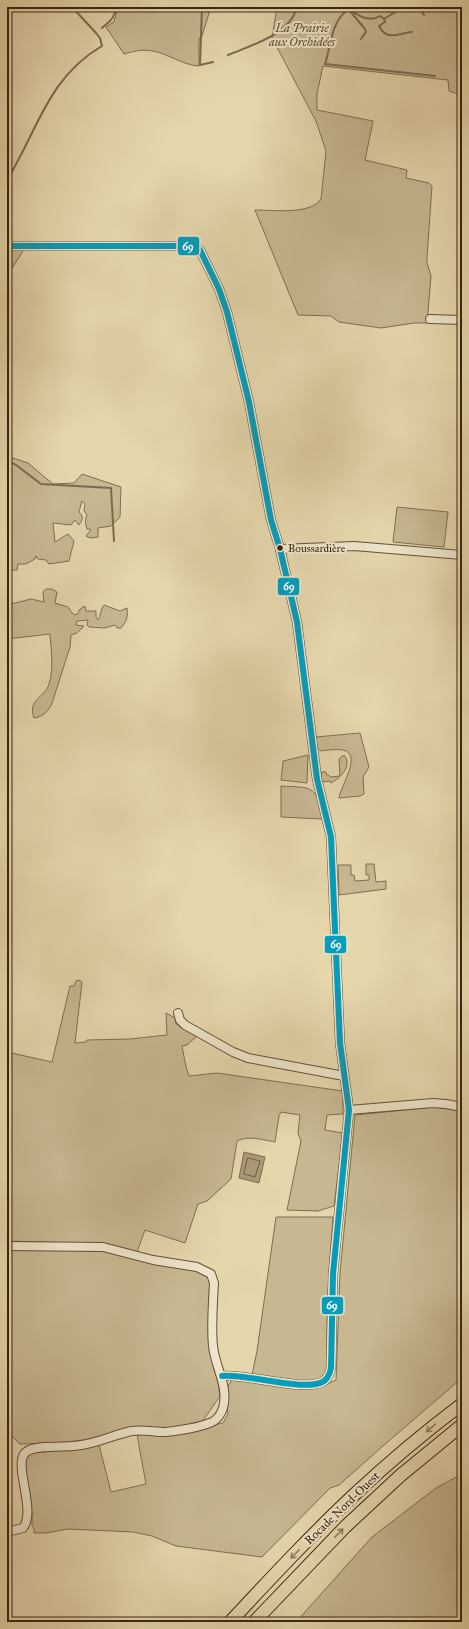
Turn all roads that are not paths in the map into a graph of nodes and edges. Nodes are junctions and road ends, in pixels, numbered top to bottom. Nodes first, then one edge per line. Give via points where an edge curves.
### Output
1 (7, 246) edge
2 (430, 319) dead end
3 (462, 320) edge
4 (280, 549) junction
5 (462, 556) edge
6 (178, 1013) dead end
7 (344, 1076) junction
8 (462, 1107) edge
9 (349, 1110) junction
10 (7, 1246) edge
11 (222, 1376) junction
12 (462, 1404) edge
13 (462, 1425) edge
14 (7, 1532) edge
15 (230, 1622) edge
16 (254, 1622) edge

1 - 4 street via 191,246 200,250 219,289 232,330 249,402 271,520
2 - 3 street
4 - 5 street via 354,546
4 - 7 street via 297,622 317,779 331,837
6 - 7 street via 185,1025 242,1056 261,1062
7 - 9 street
8 - 9 street via 433,1103
9 - 11 street via 334,1274 331,1362 328,1376 321,1383 304,1385 236,1375
10 - 11 street via 103,1247 153,1260 190,1265 210,1274 214,1282 213,1345 216,1363
11 - 14 street via 223,1407 217,1418 209,1423 170,1431 136,1431 94,1443 34,1448 26,1451 21,1463 27,1497 26,1523 23,1528
12 -> 15 highway, Rocade Nord-Ouest via 355,1493
16 -> 13 highway, Rocade Nord-Ouest via 345,1526 401,1475

